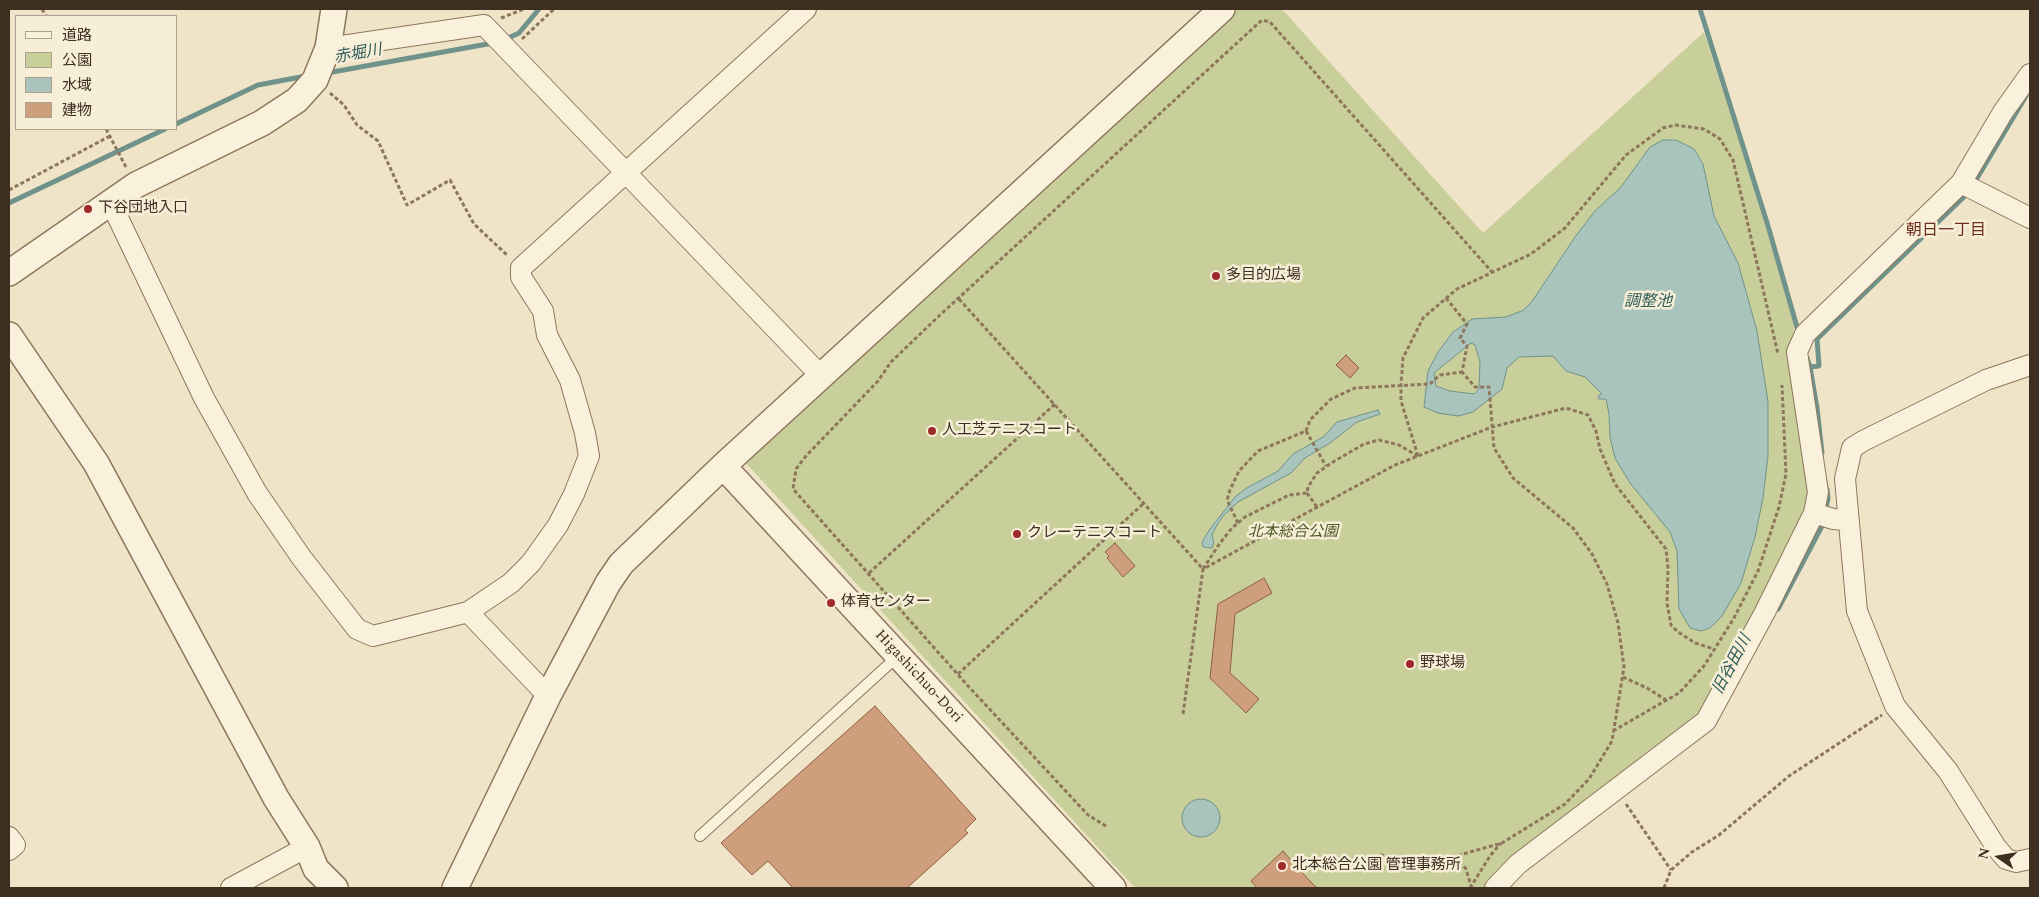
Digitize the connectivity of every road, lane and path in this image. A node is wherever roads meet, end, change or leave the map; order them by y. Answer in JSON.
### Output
{"nodes":[{"id":1,"x":334,"y":9,"type":"edge"},
{"id":2,"x":524,"y":9,"type":"edge"},
{"id":3,"x":554,"y":9,"type":"edge"},
{"id":4,"x":806,"y":9,"type":"edge"},
{"id":5,"x":1222,"y":9,"type":"edge"},
{"id":6,"x":484,"y":24,"type":"junction"},
{"id":7,"x":328,"y":48,"type":"junction"},
{"id":8,"x":510,"y":51,"type":"junction"},
{"id":9,"x":2030,"y":74,"type":"edge"},
{"id":10,"x":315,"y":80,"type":"junction"},
{"id":11,"x":107,"y":130,"type":"edge"},
{"id":12,"x":110,"y":136,"type":"junction"},
{"id":13,"x":626,"y":173,"type":"junction"},
{"id":14,"x":1962,"y":183,"type":"junction"},
{"id":15,"x":136,"y":185,"type":"junction"},
{"id":16,"x":9,"y":190,"type":"edge"},
{"id":17,"x":110,"y":201,"type":"junction"},
{"id":18,"x":2030,"y":218,"type":"edge"},
{"id":19,"x":521,"y":268,"type":"junction"},
{"id":20,"x":1492,"y":272,"type":"junction"},
{"id":21,"x":9,"y":273,"type":"edge"},
{"id":22,"x":959,"y":298,"type":"junction"},
{"id":23,"x":1446,"y":298,"type":"junction"},
{"id":24,"x":9,"y":335,"type":"edge"},
{"id":25,"x":1778,"y":360,"type":"dead end"},
{"id":26,"x":2030,"y":365,"type":"edge"},
{"id":27,"x":1462,"y":372,"type":"junction"},
{"id":28,"x":821,"y":376,"type":"junction"},
{"id":29,"x":1781,"y":378,"type":"dead end"},
{"id":30,"x":1401,"y":385,"type":"junction"},
{"id":31,"x":1055,"y":404,"type":"junction"},
{"id":32,"x":1492,"y":427,"type":"junction"},
{"id":33,"x":1306,"y":431,"type":"junction"},
{"id":34,"x":1418,"y":456,"type":"junction"},
{"id":35,"x":723,"y":466,"type":"junction"},
{"id":36,"x":1326,"y":466,"type":"junction"},
{"id":37,"x":1307,"y":493,"type":"junction"},
{"id":38,"x":1144,"y":503,"type":"junction"},
{"id":39,"x":1317,"y":507,"type":"junction"},
{"id":40,"x":1828,"y":517,"type":"junction"},
{"id":41,"x":1238,"y":523,"type":"junction"},
{"id":42,"x":1203,"y":569,"type":"junction"},
{"id":43,"x":869,"y":573,"type":"junction"},
{"id":44,"x":468,"y":612,"type":"junction"},
{"id":45,"x":1714,"y":649,"type":"junction"},
{"id":46,"x":898,"y":656,"type":"junction"},
{"id":47,"x":958,"y":674,"type":"junction"},
{"id":48,"x":1623,"y":677,"type":"junction"},
{"id":49,"x":548,"y":696,"type":"junction"},
{"id":50,"x":1666,"y":700,"type":"junction"},
{"id":51,"x":1895,"y":706,"type":"junction"},
{"id":52,"x":1183,"y":714,"type":"dead end"},
{"id":53,"x":1613,"y":731,"type":"junction"},
{"id":54,"x":1616,"y":789,"type":"junction"},
{"id":55,"x":1106,"y":826,"type":"dead end"},
{"id":56,"x":700,"y":836,"type":"dead end"},
{"id":57,"x":9,"y":837,"type":"edge"},
{"id":58,"x":1502,"y":843,"type":"junction"},
{"id":59,"x":308,"y":847,"type":"junction"},
{"id":60,"x":9,"y":850,"type":"edge"},
{"id":61,"x":1380,"y":855,"type":"dead end"},
{"id":62,"x":1456,"y":856,"type":"junction"},
{"id":63,"x":2030,"y":860,"type":"edge"},
{"id":64,"x":1671,"y":870,"type":"junction"},
{"id":65,"x":1471,"y":887,"type":"edge"},
{"id":66,"x":231,"y":888,"type":"edge"},
{"id":67,"x":335,"y":888,"type":"edge"},
{"id":68,"x":455,"y":888,"type":"edge"},
{"id":69,"x":1112,"y":888,"type":"edge"},
{"id":70,"x":1495,"y":888,"type":"edge"},
{"id":71,"x":1664,"y":888,"type":"edge"}],
"edges":[{"from":1,"to":7,"type":"street"},
{"from":2,"to":6,"type":"path"},
{"from":3,"to":8,"type":"path"},
{"from":4,"to":13,"type":"street"},
{"from":5,"to":28,"type":"street"},
{"from":6,"to":7,"type":"street"},
{"from":6,"to":8,"type":"street"},
{"from":7,"to":10,"type":"street"},
{"from":8,"to":13,"type":"street"},
{"from":9,"to":14,"type":"street"},
{"from":10,"to":15,"type":"street"},
{"from":10,"to":19,"type":"path"},
{"from":11,"to":12,"type":"path"},
{"from":12,"to":15,"type":"path"},
{"from":12,"to":16,"type":"path"},
{"from":13,"to":19,"type":"street"},
{"from":13,"to":28,"type":"street"},
{"from":14,"to":18,"type":"street"},
{"from":14,"to":40,"type":"street"},
{"from":15,"to":17,"type":"street"},
{"from":17,"to":21,"type":"street"},
{"from":17,"to":44,"type":"street"},
{"from":19,"to":44,"type":"street"},
{"from":20,"to":22,"type":"path"},
{"from":20,"to":23,"type":"path"},
{"from":20,"to":25,"type":"path"},
{"from":22,"to":31,"type":"path"},
{"from":22,"to":43,"type":"path"},
{"from":23,"to":27,"type":"path"},
{"from":23,"to":30,"type":"path"},
{"from":24,"to":59,"type":"street"},
{"from":26,"to":40,"type":"street"},
{"from":27,"to":30,"type":"path"},
{"from":27,"to":32,"type":"path"},
{"from":28,"to":35,"type":"street"},
{"from":29,"to":45,"type":"path"},
{"from":30,"to":33,"type":"path"},
{"from":30,"to":34,"type":"path"},
{"from":31,"to":38,"type":"path"},
{"from":31,"to":43,"type":"path"},
{"from":32,"to":34,"type":"path"},
{"from":32,"to":45,"type":"path"},
{"from":32,"to":48,"type":"path"},
{"from":33,"to":36,"type":"path"},
{"from":33,"to":41,"type":"path"},
{"from":34,"to":36,"type":"path"},
{"from":34,"to":39,"type":"path"},
{"from":35,"to":46,"type":"street","name":"Higashichuo-Dori"},
{"from":35,"to":49,"type":"street"},
{"from":36,"to":37,"type":"path"},
{"from":37,"to":39,"type":"path"},
{"from":37,"to":41,"type":"path"},
{"from":38,"to":42,"type":"path"},
{"from":38,"to":47,"type":"path"},
{"from":39,"to":42,"type":"path"},
{"from":40,"to":51,"type":"street"},
{"from":40,"to":54,"type":"street"},
{"from":41,"to":42,"type":"path"},
{"from":42,"to":52,"type":"path"},
{"from":43,"to":47,"type":"path"},
{"from":44,"to":49,"type":"street"},
{"from":45,"to":50,"type":"path"},
{"from":46,"to":56,"type":"lane"},
{"from":46,"to":69,"type":"street","name":"Higashichuo-Dori"},
{"from":47,"to":55,"type":"path"},
{"from":48,"to":50,"type":"path"},
{"from":48,"to":53,"type":"path"},
{"from":49,"to":68,"type":"street"},
{"from":50,"to":53,"type":"path"},
{"from":51,"to":63,"type":"street"},
{"from":51,"to":64,"type":"path"},
{"from":53,"to":58,"type":"path"},
{"from":54,"to":64,"type":"path"},
{"from":54,"to":70,"type":"street"},
{"from":57,"to":60,"type":"street"},
{"from":58,"to":62,"type":"path"},
{"from":58,"to":65,"type":"path"},
{"from":59,"to":66,"type":"street"},
{"from":59,"to":67,"type":"street"},
{"from":61,"to":62,"type":"path"},
{"from":62,"to":65,"type":"path"},
{"from":64,"to":71,"type":"path"}]}
